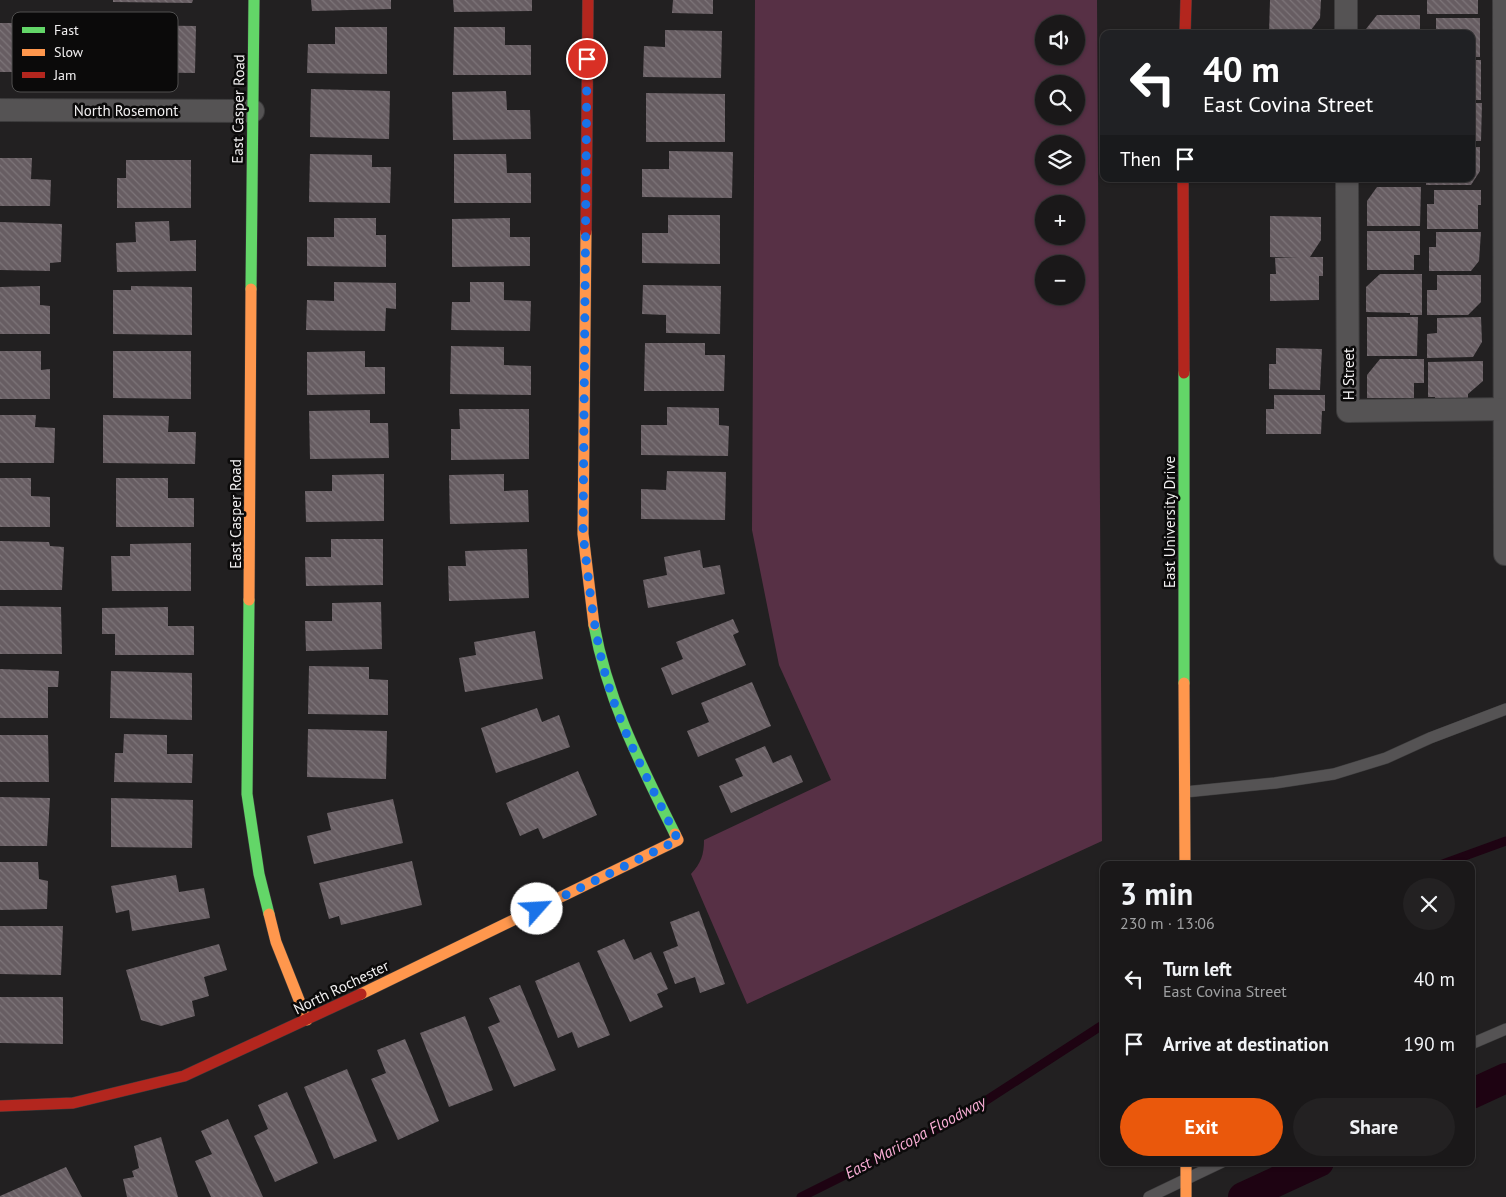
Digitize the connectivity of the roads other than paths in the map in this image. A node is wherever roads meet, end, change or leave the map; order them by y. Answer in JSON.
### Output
{"nodes":[{"id":1,"x":254,"y":0,"type":"edge"},
{"id":2,"x":588,"y":0,"type":"edge"},
{"id":3,"x":1186,"y":0,"type":"edge"},
{"id":4,"x":1346,"y":0,"type":"edge"},
{"id":5,"x":1504,"y":0,"type":"edge"},
{"id":6,"x":1185,"y":30,"type":"edge"},
{"id":7,"x":1346,"y":30,"type":"edge"},
{"id":8,"x":0,"y":110,"type":"edge"},
{"id":9,"x":253,"y":111,"type":"junction"},
{"id":10,"x":1183,"y":182,"type":"edge"},
{"id":11,"x":1347,"y":182,"type":"edge"},
{"id":12,"x":1506,"y":410,"type":"edge"},
{"id":13,"x":1505,"y":554,"type":"edge"},
{"id":14,"x":1506,"y":709,"type":"edge"},
{"id":15,"x":1185,"y":792,"type":"junction"},
{"id":16,"x":1185,"y":861,"type":"edge"},
{"id":17,"x":308,"y":1020,"type":"junction"},
{"id":18,"x":1506,"y":1029,"type":"edge"},
{"id":19,"x":1475,"y":1042,"type":"edge"},
{"id":20,"x":0,"y":1106,"type":"edge"},
{"id":21,"x":1186,"y":1166,"type":"edge"},
{"id":22,"x":1214,"y":1166,"type":"edge"},
{"id":23,"x":1186,"y":1180,"type":"junction"},
{"id":24,"x":1149,"y":1197,"type":"edge"},
{"id":25,"x":1186,"y":1197,"type":"edge"}],
"edges":[{"from":1,"to":9,"type":"street","name":"East Casper Road"},
{"from":2,"to":17,"type":"street","name":"North Rochester"},
{"from":3,"to":6,"type":"street"},
{"from":4,"to":7,"type":"street"},
{"from":5,"to":12,"type":"street"},
{"from":8,"to":9,"type":"street","name":"North Rosemont"},
{"from":9,"to":17,"type":"street","name":"East Casper Road"},
{"from":10,"to":15,"type":"street","name":"East University Drive"},
{"from":11,"to":12,"type":"street","name":"H Street"},
{"from":12,"to":13,"type":"street"},
{"from":14,"to":15,"type":"lane"},
{"from":15,"to":16,"type":"street","name":"East University Drive"},
{"from":17,"to":20,"type":"street","name":"North Rochester"},
{"from":18,"to":19,"type":"lane"},
{"from":21,"to":23,"type":"street"},
{"from":22,"to":23,"type":"lane"},
{"from":23,"to":24,"type":"lane"},
{"from":23,"to":25,"type":"street"}]}
